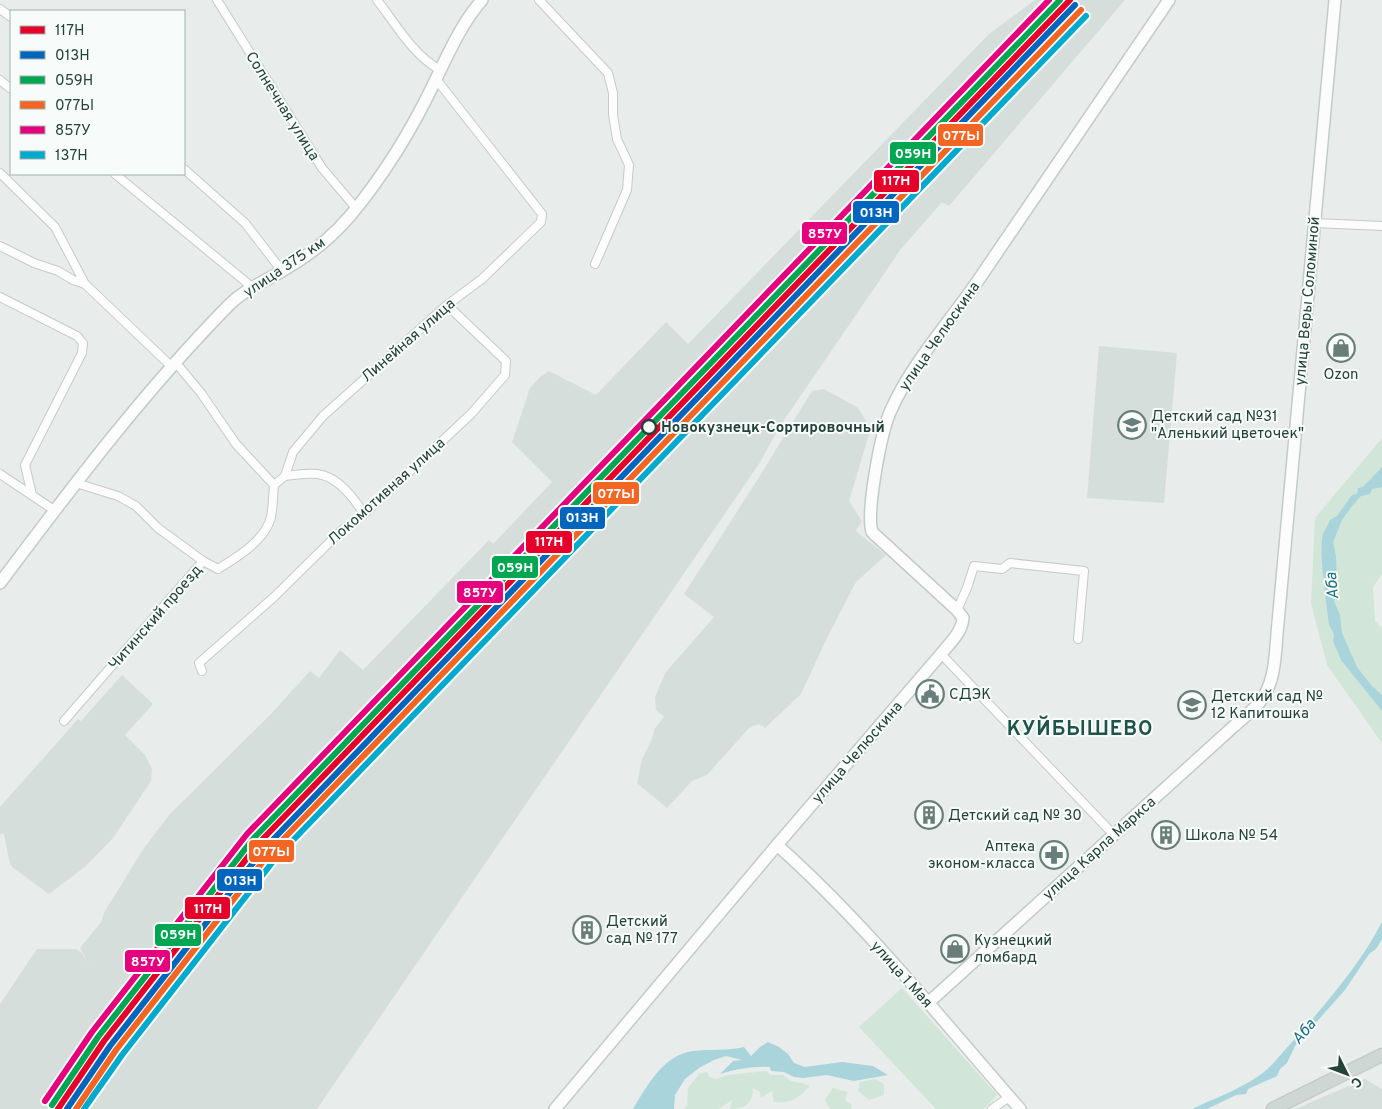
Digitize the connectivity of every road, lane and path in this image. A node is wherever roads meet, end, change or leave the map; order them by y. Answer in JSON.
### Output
{"nodes":[{"id":1,"x":217,"y":0,"type":"edge"},
{"id":2,"x":377,"y":0,"type":"edge"},
{"id":3,"x":482,"y":0,"type":"edge"},
{"id":4,"x":539,"y":0,"type":"edge"},
{"id":5,"x":1169,"y":0,"type":"edge"},
{"id":6,"x":1335,"y":0,"type":"edge"},
{"id":7,"x":438,"y":74,"type":"junction"},
{"id":8,"x":0,"y":80,"type":"edge"},
{"id":9,"x":10,"y":88,"type":"edge"},
{"id":10,"x":185,"y":170,"type":"edge"},
{"id":11,"x":0,"y":173,"type":"edge"},
{"id":12,"x":116,"y":175,"type":"edge"},
{"id":13,"x":356,"y":208,"type":"junction"},
{"id":14,"x":1314,"y":223,"type":"junction"},
{"id":15,"x":1382,"y":226,"type":"edge"},
{"id":16,"x":0,"y":246,"type":"edge"},
{"id":17,"x":595,"y":264,"type":"dead end"},
{"id":18,"x":282,"y":271,"type":"junction"},
{"id":19,"x":85,"y":284,"type":"junction"},
{"id":20,"x":252,"y":287,"type":"junction"},
{"id":21,"x":0,"y":297,"type":"edge"},
{"id":22,"x":447,"y":305,"type":"junction"},
{"id":23,"x":174,"y":365,"type":"junction"},
{"id":24,"x":0,"y":474,"type":"edge"},
{"id":25,"x":285,"y":476,"type":"junction"},
{"id":26,"x":76,"y":483,"type":"junction"},
{"id":27,"x":274,"y":486,"type":"junction"},
{"id":28,"x":32,"y":495,"type":"junction"},
{"id":29,"x":54,"y":510,"type":"junction"},
{"id":30,"x":364,"y":514,"type":"junction"},
{"id":31,"x":203,"y":561,"type":"junction"},
{"id":32,"x":0,"y":583,"type":"edge"},
{"id":33,"x":957,"y":610,"type":"junction"},
{"id":34,"x":1078,"y":639,"type":"dead end"},
{"id":35,"x":941,"y":654,"type":"junction"},
{"id":36,"x":202,"y":671,"type":"dead end"},
{"id":37,"x":1267,"y":691,"type":"joint"},
{"id":38,"x":64,"y":721,"type":"dead end"},
{"id":39,"x":1114,"y":835,"type":"junction"},
{"id":40,"x":777,"y":845,"type":"junction"},
{"id":41,"x":928,"y":1004,"type":"junction"},
{"id":42,"x":1382,"y":1055,"type":"edge"},
{"id":43,"x":1009,"y":1097,"type":"junction"},
{"id":44,"x":555,"y":1109,"type":"edge"},
{"id":45,"x":992,"y":1109,"type":"edge"},
{"id":46,"x":1020,"y":1109,"type":"edge"},
{"id":47,"x":1273,"y":1109,"type":"edge"}],
"edges":[{"from":1,"to":13,"type":"street","name":"Солнечная улица"},
{"from":2,"to":7,"type":"street"},
{"from":3,"to":7,"type":"street","name":"улица 375 км"},
{"from":4,"to":17,"type":"street"},
{"from":5,"to":33,"type":"street","name":"улица Челюскина"},
{"from":6,"to":14,"type":"street","name":"улица Веры Соломиной"},
{"from":7,"to":13,"type":"street","name":"улица 375 км"},
{"from":7,"to":22,"type":"street","name":"Линейная улица"},
{"from":8,"to":9,"type":"street"},
{"from":10,"to":18,"type":"street"},
{"from":11,"to":19,"type":"street"},
{"from":12,"to":20,"type":"street"},
{"from":13,"to":18,"type":"street","name":"улица 375 км"},
{"from":14,"to":15,"type":"street"},
{"from":14,"to":37,"type":"street","name":"улица Веры Соломиной"},
{"from":16,"to":19,"type":"street"},
{"from":18,"to":20,"type":"street","name":"улица 375 км"},
{"from":19,"to":23,"type":"street"},
{"from":20,"to":23,"type":"street","name":"улица 375 км"},
{"from":21,"to":28,"type":"street"},
{"from":22,"to":25,"type":"street","name":"Линейная улица"},
{"from":22,"to":30,"type":"street","name":"Локомотивная улица"},
{"from":23,"to":26,"type":"street","name":"улица 375 км"},
{"from":23,"to":27,"type":"street"},
{"from":24,"to":28,"type":"street"},
{"from":25,"to":27,"type":"street","name":"Линейная улица"},
{"from":25,"to":30,"type":"street"},
{"from":26,"to":29,"type":"street","name":"улица 375 км"},
{"from":26,"to":31,"type":"street"},
{"from":27,"to":31,"type":"street","name":"Читинский проезд"},
{"from":28,"to":29,"type":"street"},
{"from":29,"to":32,"type":"street","name":"улица 375 км"},
{"from":30,"to":36,"type":"street","name":"Локомотивная улица"},
{"from":31,"to":38,"type":"street","name":"Читинский проезд"},
{"from":33,"to":34,"type":"street"},
{"from":33,"to":35,"type":"street","name":"улица Челюскина"},
{"from":35,"to":39,"type":"street"},
{"from":35,"to":40,"type":"street","name":"улица Челюскина"},
{"from":37,"to":39,"type":"street","name":"улица Карла Маркса"},
{"from":39,"to":41,"type":"street","name":"улица Карла Маркса"},
{"from":40,"to":41,"type":"street","name":"улица 1 Мая"},
{"from":40,"to":44,"type":"street","name":"улица Челюскина"},
{"from":41,"to":43,"type":"street","name":"улица 1 Мая"},
{"from":42,"to":47,"type":"main road"},
{"from":43,"to":45,"type":"street"},
{"from":43,"to":46,"type":"street","name":"улица 1 Мая"}]}
